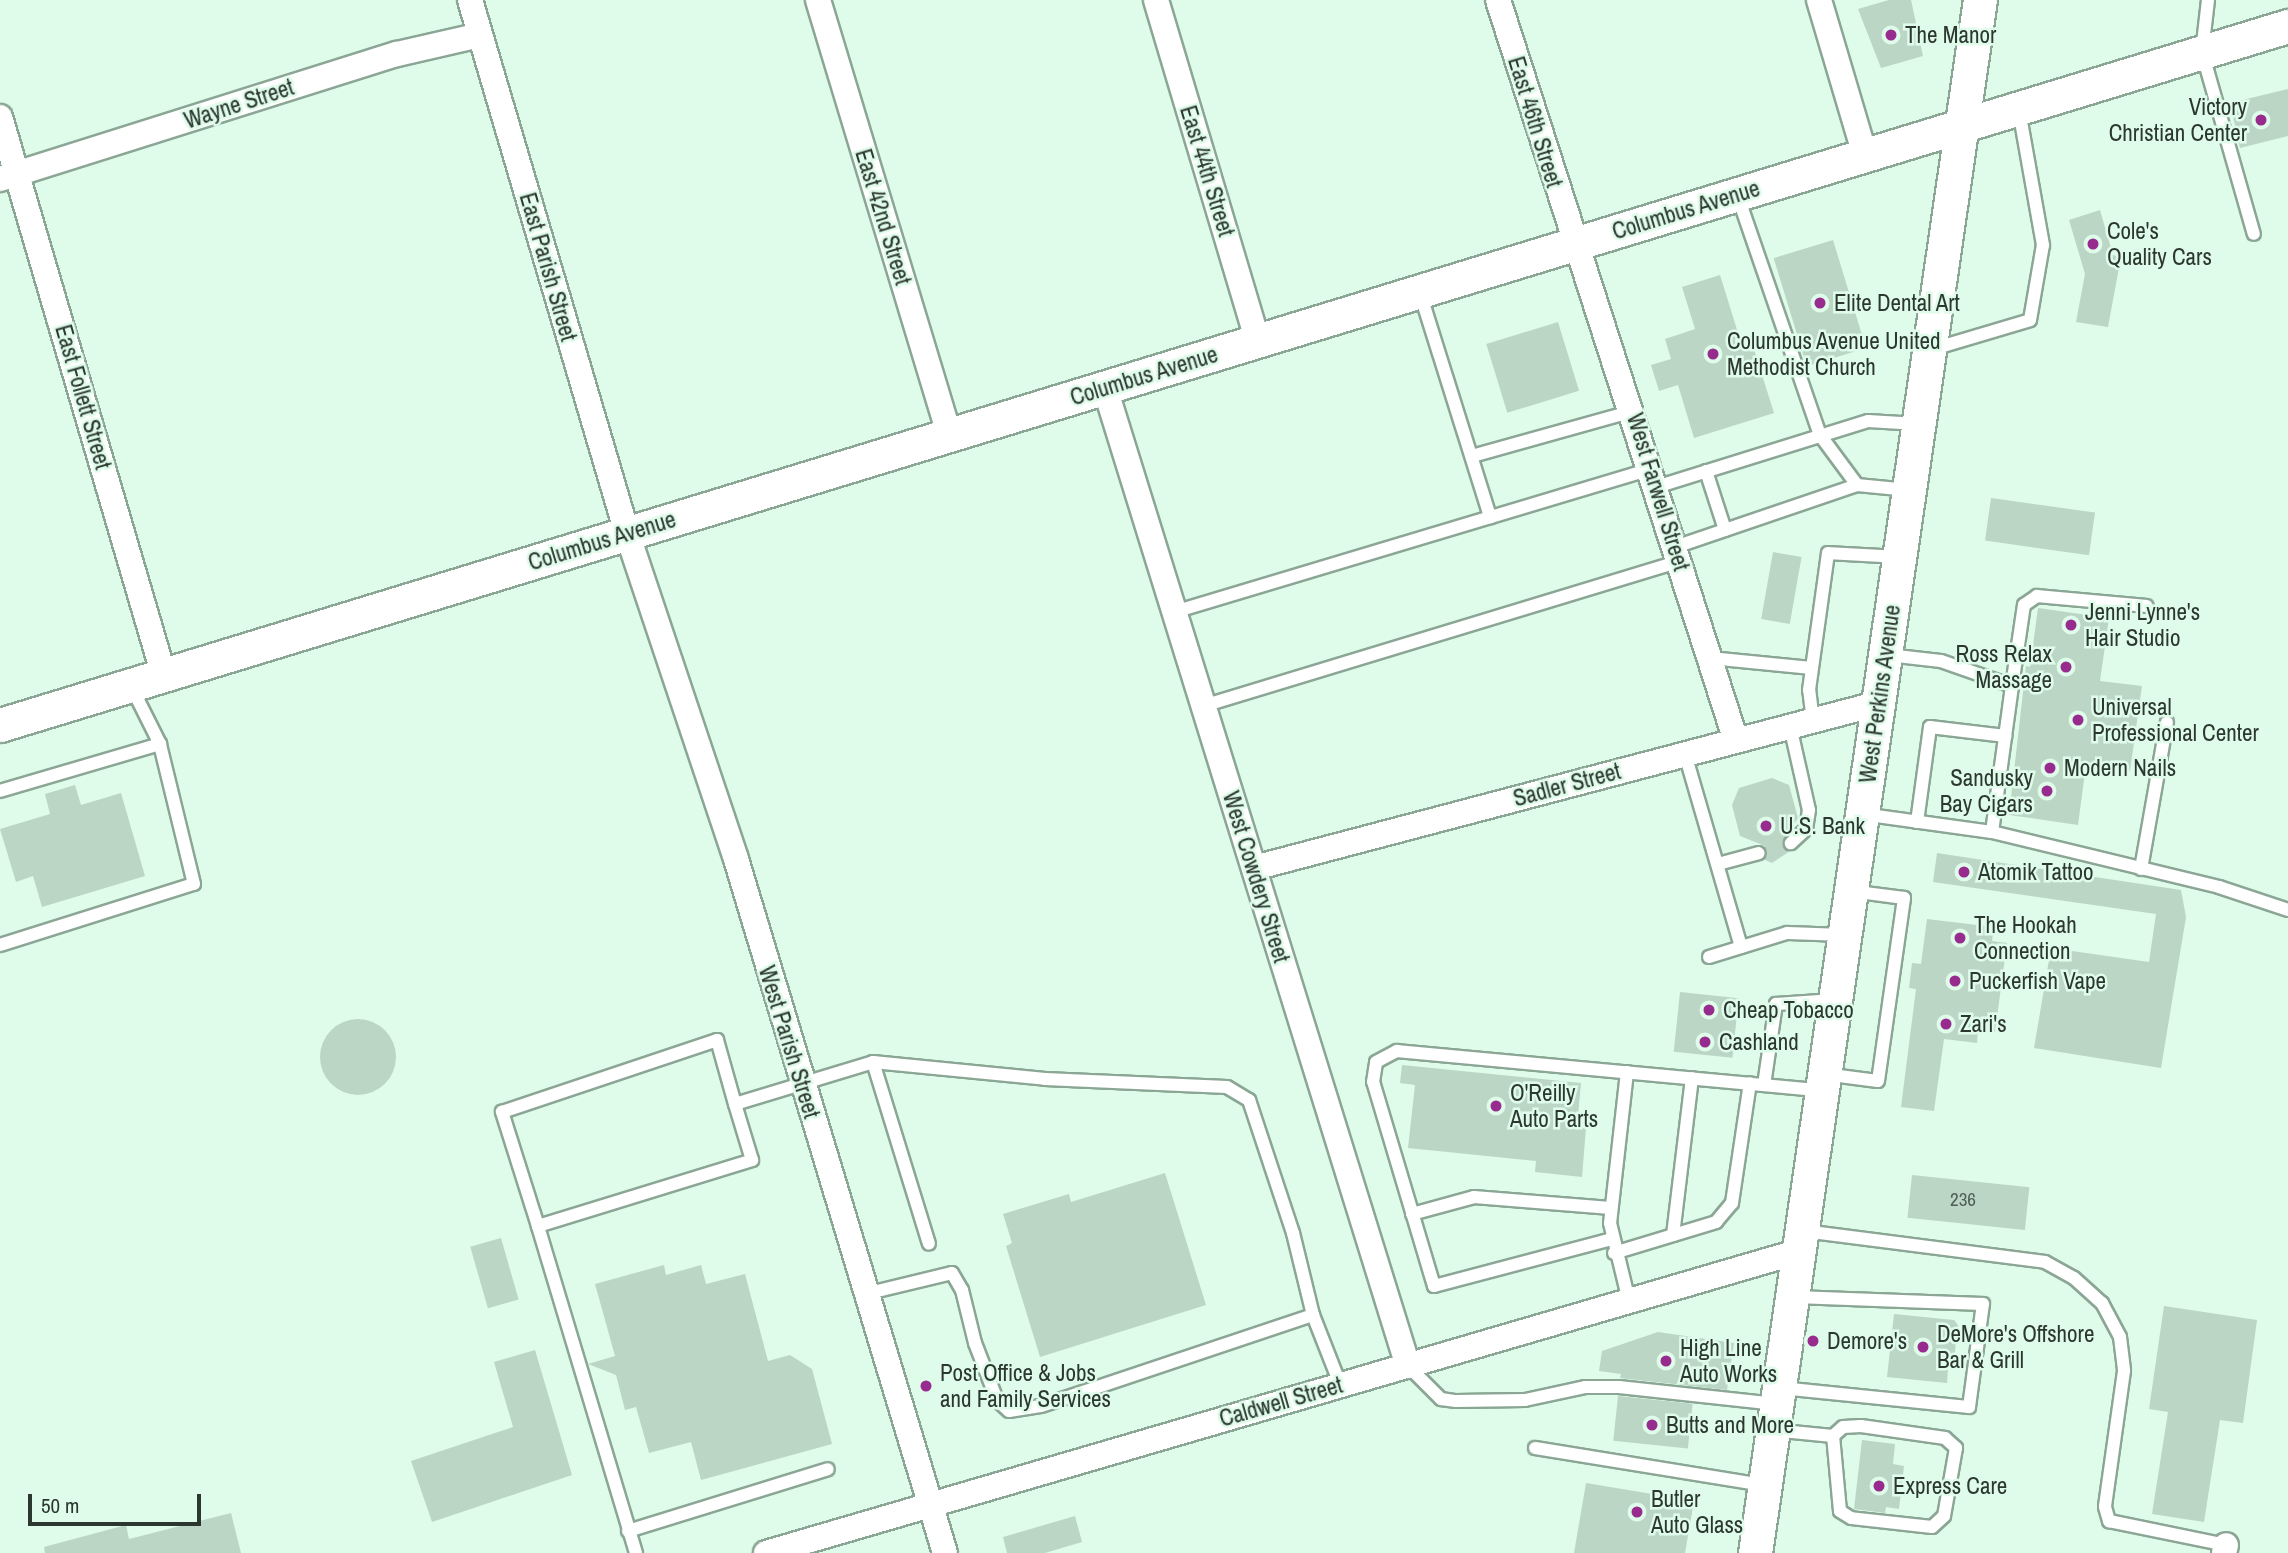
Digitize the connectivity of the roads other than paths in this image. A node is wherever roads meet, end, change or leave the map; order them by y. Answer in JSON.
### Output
{"nodes":[{"id":1,"x":470,"y":0,"type":"edge"},
{"id":2,"x":818,"y":0,"type":"edge"},
{"id":3,"x":1156,"y":0,"type":"edge"},
{"id":4,"x":1498,"y":0,"type":"edge"},
{"id":5,"x":1819,"y":0,"type":"edge"},
{"id":6,"x":1980,"y":0,"type":"edge"},
{"id":7,"x":2208,"y":0,"type":"edge"},
{"id":8,"x":2288,"y":26,"type":"edge"},
{"id":9,"x":480,"y":35,"type":"junction"},
{"id":10,"x":2202,"y":52,"type":"junction"},
{"id":11,"x":2018,"y":107,"type":"junction"},
{"id":12,"x":0,"y":117,"type":"edge"},
{"id":13,"x":1959,"y":126,"type":"junction"},
{"id":14,"x":1865,"y":155,"type":"junction"},
{"id":15,"x":9,"y":176,"type":"edge"},
{"id":16,"x":1737,"y":194,"type":"junction"},
{"id":17,"x":2254,"y":234,"type":"dead end"},
{"id":18,"x":1573,"y":244,"type":"junction"},
{"id":19,"x":1420,"y":293,"type":"junction"},
{"id":20,"x":1258,"y":342,"type":"junction"},
{"id":21,"x":1929,"y":350,"type":"junction"},
{"id":22,"x":1105,"y":388,"type":"junction"},
{"id":23,"x":1633,"y":411,"type":"junction"},
{"id":24,"x":1919,"y":425,"type":"junction"},
{"id":25,"x":949,"y":434,"type":"junction"},
{"id":26,"x":1820,"y":435,"type":"junction"},
{"id":27,"x":1472,"y":456,"type":"junction"},
{"id":28,"x":1706,"y":471,"type":"junction"},
{"id":29,"x":1653,"y":478,"type":"junction"},
{"id":30,"x":1857,"y":485,"type":"junction"},
{"id":31,"x":1910,"y":490,"type":"junction"},
{"id":32,"x":1490,"y":517,"type":"junction"},
{"id":33,"x":1725,"y":530,"type":"junction"},
{"id":34,"x":627,"y":533,"type":"junction"},
{"id":35,"x":1677,"y":554,"type":"junction"},
{"id":36,"x":1900,"y":557,"type":"junction"},
{"id":37,"x":2147,"y":606,"type":"dead end"},
{"id":38,"x":1174,"y":612,"type":"junction"},
{"id":39,"x":1887,"y":654,"type":"junction"},
{"id":40,"x":1710,"y":658,"type":"junction"},
{"id":41,"x":1812,"y":668,"type":"junction"},
{"id":42,"x":164,"y":676,"type":"junction"},
{"id":43,"x":131,"y":686,"type":"junction"},
{"id":44,"x":2012,"y":686,"type":"junction"},
{"id":45,"x":1880,"y":703,"type":"junction"},
{"id":46,"x":1203,"y":706,"type":"junction"},
{"id":47,"x":2167,"y":722,"type":"dead end"},
{"id":48,"x":1802,"y":723,"type":"junction"},
{"id":49,"x":0,"y":725,"type":"edge"},
{"id":50,"x":2005,"y":736,"type":"junction"},
{"id":51,"x":1736,"y":741,"type":"junction"},
{"id":52,"x":160,"y":744,"type":"junction"},
{"id":53,"x":1685,"y":754,"type":"junction"},
{"id":54,"x":0,"y":791,"type":"edge"},
{"id":55,"x":1863,"y":814,"type":"junction"},
{"id":56,"x":1917,"y":822,"type":"junction"},
{"id":57,"x":1992,"y":832,"type":"junction"},
{"id":58,"x":1791,"y":843,"type":"dead end"},
{"id":59,"x":1759,"y":853,"type":"dead end"},
{"id":60,"x":1718,"y":864,"type":"junction"},
{"id":61,"x":1254,"y":868,"type":"junction"},
{"id":62,"x":2141,"y":869,"type":"junction"},
{"id":63,"x":1851,"y":891,"type":"junction"},
{"id":64,"x":2288,"y":910,"type":"edge"},
{"id":65,"x":1845,"y":935,"type":"junction"},
{"id":66,"x":0,"y":945,"type":"edge"},
{"id":67,"x":1741,"y":947,"type":"junction"},
{"id":68,"x":1709,"y":957,"type":"dead end"},
{"id":69,"x":1835,"y":1000,"type":"junction"},
{"id":70,"x":873,"y":1062,"type":"junction"},
{"id":71,"x":1627,"y":1072,"type":"junction"},
{"id":72,"x":1692,"y":1078,"type":"junction"},
{"id":73,"x":800,"y":1081,"type":"junction"},
{"id":74,"x":1823,"y":1082,"type":"junction"},
{"id":75,"x":1757,"y":1084,"type":"junction"},
{"id":76,"x":735,"y":1104,"type":"junction"},
{"id":77,"x":1611,"y":1208,"type":"junction"},
{"id":78,"x":1412,"y":1214,"type":"junction"},
{"id":79,"x":538,"y":1226,"type":"junction"},
{"id":80,"x":1673,"y":1235,"type":"junction"},
{"id":81,"x":1612,"y":1239,"type":"junction"},
{"id":82,"x":1798,"y":1241,"type":"junction"},
{"id":83,"x":929,"y":1244,"type":"dead end"},
{"id":84,"x":1615,"y":1253,"type":"junction"},
{"id":85,"x":866,"y":1294,"type":"junction"},
{"id":86,"x":1790,"y":1297,"type":"junction"},
{"id":87,"x":1629,"y":1301,"type":"junction"},
{"id":88,"x":1313,"y":1315,"type":"junction"},
{"id":89,"x":1408,"y":1366,"type":"junction"},
{"id":90,"x":1340,"y":1384,"type":"junction"},
{"id":91,"x":1775,"y":1407,"type":"junction"},
{"id":92,"x":1833,"y":1436,"type":"junction"},
{"id":93,"x":1535,"y":1448,"type":"dead end"},
{"id":94,"x":828,"y":1469,"type":"dead end"},
{"id":95,"x":1764,"y":1485,"type":"junction"},
{"id":96,"x":930,"y":1505,"type":"junction"},
{"id":97,"x":628,"y":1531,"type":"junction"},
{"id":98,"x":2225,"y":1549,"type":"edge"},
{"id":99,"x":636,"y":1553,"type":"edge"},
{"id":100,"x":766,"y":1553,"type":"edge"},
{"id":101,"x":945,"y":1553,"type":"edge"},
{"id":102,"x":1755,"y":1553,"type":"edge"}],
"edges":[{"from":1,"to":9,"type":"street","name":"East Parish Street"},
{"from":2,"to":25,"type":"street","name":"East 42nd Street"},
{"from":3,"to":20,"type":"street","name":"East 44th Street"},
{"from":4,"to":18,"type":"street","name":"East 46th Street"},
{"from":5,"to":14,"type":"street"},
{"from":6,"to":13,"type":"main road","name":"West Perkins Avenue"},
{"from":7,"to":10,"type":"lane"},
{"from":8,"to":10,"type":"main road","name":"Columbus Avenue"},
{"from":9,"to":15,"type":"street","name":"Wayne Street"},
{"from":9,"to":34,"type":"street","name":"East Parish Street"},
{"from":10,"to":11,"type":"main road","name":"Columbus Avenue"},
{"from":10,"to":17,"type":"lane"},
{"from":11,"to":13,"type":"main road","name":"Columbus Avenue"},
{"from":11,"to":21,"type":"lane"},
{"from":12,"to":15,"type":"street","name":"East Follett Street"},
{"from":13,"to":14,"type":"main road","name":"Columbus Avenue"},
{"from":13,"to":21,"type":"main road","name":"West Perkins Avenue"},
{"from":14,"to":16,"type":"main road","name":"Columbus Avenue"},
{"from":15,"to":42,"type":"street","name":"East Follett Street"},
{"from":16,"to":18,"type":"main road","name":"Columbus Avenue"},
{"from":16,"to":26,"type":"lane"},
{"from":18,"to":19,"type":"main road","name":"Columbus Avenue"},
{"from":18,"to":23,"type":"street","name":"West Farwell Street"},
{"from":19,"to":20,"type":"main road","name":"Columbus Avenue"},
{"from":19,"to":27,"type":"lane"},
{"from":20,"to":22,"type":"main road","name":"Columbus Avenue"},
{"from":21,"to":24,"type":"main road","name":"West Perkins Avenue"},
{"from":22,"to":25,"type":"main road","name":"Columbus Avenue"},
{"from":22,"to":38,"type":"street","name":"West Cowdery Street"},
{"from":23,"to":27,"type":"lane"},
{"from":23,"to":29,"type":"street","name":"West Farwell Street"},
{"from":24,"to":26,"type":"lane"},
{"from":24,"to":31,"type":"main road","name":"West Perkins Avenue"},
{"from":25,"to":34,"type":"main road","name":"Columbus Avenue"},
{"from":26,"to":28,"type":"lane"},
{"from":26,"to":30,"type":"lane"},
{"from":27,"to":32,"type":"lane"},
{"from":28,"to":29,"type":"lane"},
{"from":28,"to":33,"type":"lane"},
{"from":29,"to":32,"type":"lane"},
{"from":29,"to":35,"type":"street","name":"West Farwell Street"},
{"from":30,"to":31,"type":"lane"},
{"from":30,"to":33,"type":"lane"},
{"from":31,"to":36,"type":"main road","name":"West Perkins Avenue"},
{"from":32,"to":38,"type":"lane"},
{"from":33,"to":35,"type":"lane"},
{"from":34,"to":42,"type":"main road","name":"Columbus Avenue"},
{"from":34,"to":73,"type":"street","name":"West Parish Street"},
{"from":35,"to":40,"type":"street","name":"West Farwell Street"},
{"from":35,"to":46,"type":"lane"},
{"from":36,"to":39,"type":"main road","name":"West Perkins Avenue"},
{"from":36,"to":41,"type":"lane"},
{"from":37,"to":44,"type":"lane"},
{"from":38,"to":46,"type":"street","name":"West Cowdery Street"},
{"from":39,"to":44,"type":"lane"},
{"from":39,"to":45,"type":"main road","name":"West Perkins Avenue"},
{"from":40,"to":41,"type":"lane"},
{"from":40,"to":51,"type":"street","name":"West Farwell Street"},
{"from":41,"to":48,"type":"lane"},
{"from":42,"to":43,"type":"main road","name":"Columbus Avenue"},
{"from":43,"to":49,"type":"main road","name":"Columbus Avenue"},
{"from":43,"to":52,"type":"lane"},
{"from":44,"to":50,"type":"lane"},
{"from":45,"to":48,"type":"street","name":"Sadler Street"},
{"from":45,"to":55,"type":"main road","name":"West Perkins Avenue"},
{"from":46,"to":61,"type":"street","name":"West Cowdery Street"},
{"from":47,"to":62,"type":"lane"},
{"from":48,"to":51,"type":"street","name":"Sadler Street"},
{"from":48,"to":58,"type":"lane"},
{"from":50,"to":56,"type":"lane"},
{"from":50,"to":57,"type":"lane"},
{"from":51,"to":53,"type":"street","name":"Sadler Street"},
{"from":52,"to":54,"type":"lane"},
{"from":52,"to":66,"type":"lane"},
{"from":53,"to":60,"type":"lane"},
{"from":53,"to":61,"type":"street","name":"Sadler Street"},
{"from":55,"to":56,"type":"lane"},
{"from":55,"to":63,"type":"main road","name":"West Perkins Avenue"},
{"from":56,"to":57,"type":"lane"},
{"from":57,"to":62,"type":"lane"},
{"from":59,"to":60,"type":"lane"},
{"from":60,"to":67,"type":"lane"},
{"from":61,"to":89,"type":"street","name":"West Cowdery Street"},
{"from":62,"to":64,"type":"lane"},
{"from":63,"to":65,"type":"main road","name":"West Perkins Avenue"},
{"from":63,"to":74,"type":"lane"},
{"from":65,"to":67,"type":"lane"},
{"from":65,"to":69,"type":"main road","name":"West Perkins Avenue"},
{"from":67,"to":68,"type":"lane"},
{"from":69,"to":74,"type":"main road","name":"West Perkins Avenue"},
{"from":69,"to":75,"type":"lane"},
{"from":70,"to":73,"type":"lane"},
{"from":70,"to":83,"type":"lane"},
{"from":70,"to":88,"type":"lane"},
{"from":71,"to":72,"type":"lane"},
{"from":71,"to":77,"type":"lane"},
{"from":71,"to":78,"type":"lane"},
{"from":72,"to":75,"type":"lane"},
{"from":72,"to":80,"type":"lane"},
{"from":73,"to":76,"type":"lane"},
{"from":73,"to":85,"type":"street","name":"West Parish Street"},
{"from":74,"to":75,"type":"lane"},
{"from":74,"to":82,"type":"main road","name":"West Perkins Avenue"},
{"from":75,"to":80,"type":"lane"},
{"from":76,"to":79,"type":"lane"},
{"from":76,"to":79,"type":"lane"},
{"from":77,"to":78,"type":"lane"},
{"from":77,"to":81,"type":"lane"},
{"from":78,"to":81,"type":"lane"},
{"from":79,"to":97,"type":"lane"},
{"from":80,"to":84,"type":"lane"},
{"from":81,"to":84,"type":"lane"},
{"from":82,"to":86,"type":"main road","name":"West Perkins Avenue"},
{"from":82,"to":87,"type":"street","name":"Caldwell Street"},
{"from":82,"to":98,"type":"lane"},
{"from":84,"to":87,"type":"lane"},
{"from":85,"to":88,"type":"lane"},
{"from":85,"to":96,"type":"street","name":"West Parish Street"},
{"from":86,"to":91,"type":"main road","name":"West Perkins Avenue"},
{"from":86,"to":91,"type":"lane"},
{"from":87,"to":89,"type":"street","name":"Caldwell Street"},
{"from":88,"to":90,"type":"lane"},
{"from":89,"to":90,"type":"street","name":"Caldwell Street"},
{"from":89,"to":91,"type":"lane"},
{"from":90,"to":96,"type":"street","name":"Caldwell Street"},
{"from":91,"to":92,"type":"lane"},
{"from":91,"to":95,"type":"main road","name":"West Perkins Avenue"},
{"from":92,"to":92,"type":"lane"},
{"from":93,"to":95,"type":"lane"},
{"from":94,"to":97,"type":"lane"},
{"from":95,"to":102,"type":"main road","name":"West Perkins Avenue"},
{"from":96,"to":100,"type":"street","name":"Caldwell Street"},
{"from":96,"to":101,"type":"street","name":"West Parish Street"},
{"from":97,"to":99,"type":"lane"}]}
